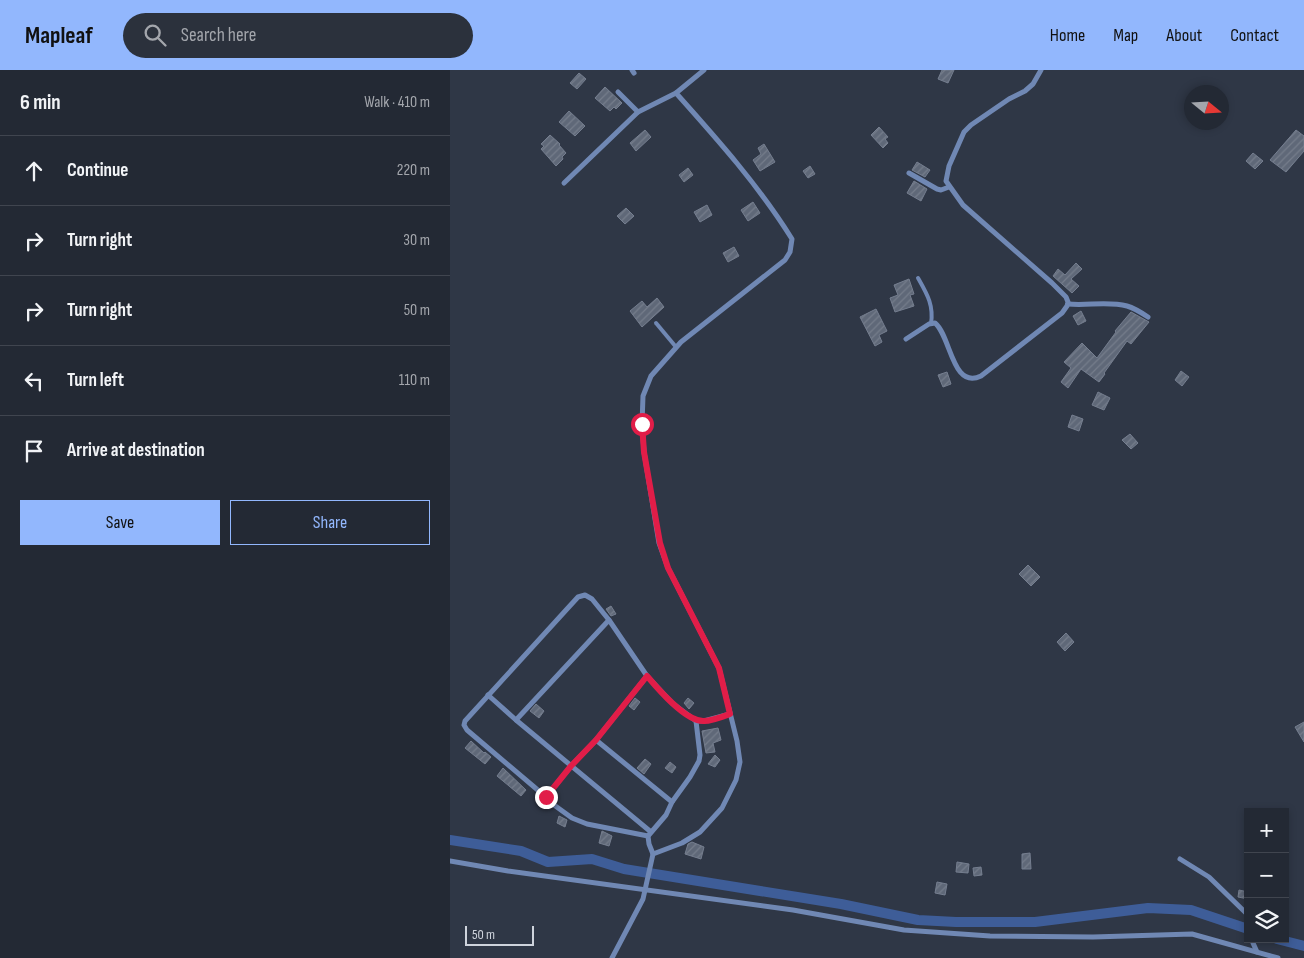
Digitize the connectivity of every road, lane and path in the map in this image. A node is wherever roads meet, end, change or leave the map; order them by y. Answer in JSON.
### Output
{"nodes":[{"id":1,"x":704,"y":70,"type":"edge"},
{"id":2,"x":1042,"y":70,"type":"edge"},
{"id":3,"x":618,"y":92,"type":"dead end"},
{"id":4,"x":676,"y":93,"type":"junction"},
{"id":5,"x":638,"y":112,"type":"junction"},
{"id":6,"x":909,"y":173,"type":"dead end"},
{"id":7,"x":564,"y":183,"type":"dead end"},
{"id":8,"x":949,"y":187,"type":"junction"},
{"id":9,"x":918,"y":278,"type":"dead end"},
{"id":10,"x":1068,"y":304,"type":"junction"},
{"id":11,"x":1148,"y":317,"type":"dead end"},
{"id":12,"x":656,"y":323,"type":"dead end"},
{"id":13,"x":931,"y":324,"type":"junction"},
{"id":14,"x":906,"y":338,"type":"dead end"},
{"id":15,"x":676,"y":347,"type":"junction"},
{"id":16,"x":609,"y":620,"type":"junction"},
{"id":17,"x":647,"y":676,"type":"junction"},
{"id":18,"x":488,"y":695,"type":"junction"},
{"id":19,"x":730,"y":714,"type":"junction"},
{"id":20,"x":516,"y":720,"type":"junction"},
{"id":21,"x":696,"y":721,"type":"junction"},
{"id":22,"x":596,"y":740,"type":"junction"},
{"id":23,"x":571,"y":766,"type":"junction"},
{"id":24,"x":546,"y":797,"type":"junction"},
{"id":25,"x":672,"y":802,"type":"junction"},
{"id":26,"x":650,"y":834,"type":"junction"},
{"id":27,"x":653,"y":854,"type":"junction"},
{"id":28,"x":1180,"y":859,"type":"dead end"},
{"id":29,"x":450,"y":861,"type":"edge"},
{"id":30,"x":646,"y":890,"type":"junction"},
{"id":31,"x":1244,"y":911,"type":"edge"},
{"id":32,"x":1254,"y":943,"type":"edge"},
{"id":33,"x":1257,"y":952,"type":"junction"},
{"id":34,"x":612,"y":958,"type":"edge"},
{"id":35,"x":1278,"y":958,"type":"edge"}],
"edges":[{"from":1,"to":4,"type":"street"},
{"from":2,"to":8,"type":"street"},
{"from":3,"to":5,"type":"street"},
{"from":4,"to":5,"type":"street"},
{"from":4,"to":15,"type":"street"},
{"from":5,"to":7,"type":"street"},
{"from":6,"to":8,"type":"street"},
{"from":8,"to":10,"type":"street"},
{"from":9,"to":13,"type":"lane"},
{"from":10,"to":11,"type":"street"},
{"from":10,"to":13,"type":"street"},
{"from":12,"to":15,"type":"lane"},
{"from":13,"to":14,"type":"street"},
{"from":15,"to":19,"type":"street"},
{"from":16,"to":17,"type":"street"},
{"from":16,"to":18,"type":"street"},
{"from":16,"to":20,"type":"street"},
{"from":17,"to":21,"type":"street"},
{"from":17,"to":22,"type":"street"},
{"from":18,"to":20,"type":"street"},
{"from":18,"to":24,"type":"street"},
{"from":19,"to":21,"type":"street"},
{"from":19,"to":27,"type":"street"},
{"from":20,"to":23,"type":"street"},
{"from":21,"to":25,"type":"street"},
{"from":22,"to":23,"type":"street"},
{"from":22,"to":25,"type":"street"},
{"from":23,"to":24,"type":"street"},
{"from":23,"to":26,"type":"street"},
{"from":24,"to":26,"type":"street"},
{"from":25,"to":26,"type":"street"},
{"from":26,"to":27,"type":"street"},
{"from":27,"to":30,"type":"street"},
{"from":28,"to":31,"type":"street"},
{"from":29,"to":30,"type":"street"},
{"from":30,"to":33,"type":"street"},
{"from":30,"to":34,"type":"street"},
{"from":32,"to":33,"type":"street"},
{"from":33,"to":35,"type":"street"}]}
